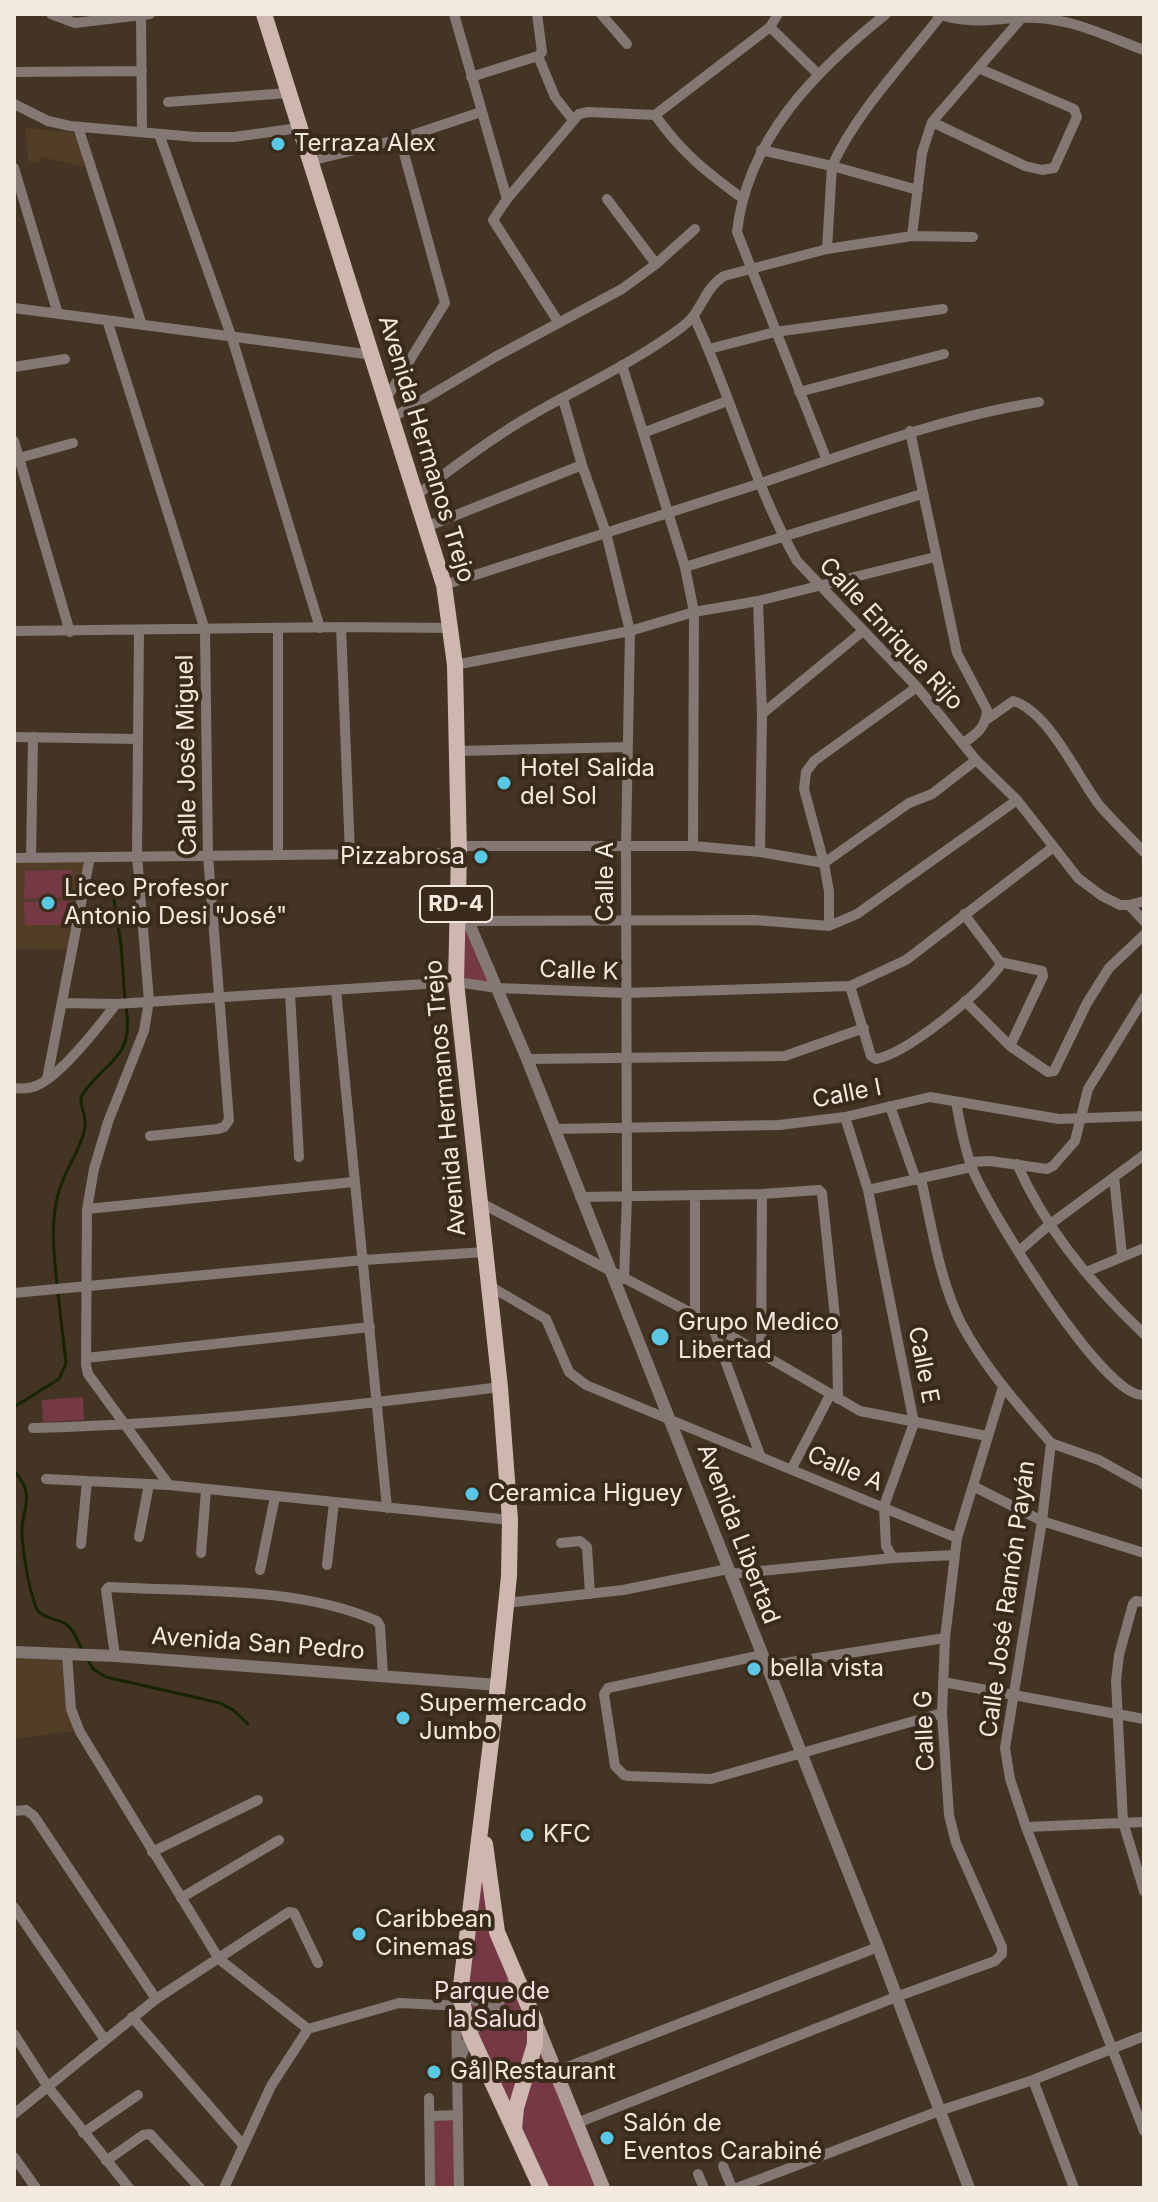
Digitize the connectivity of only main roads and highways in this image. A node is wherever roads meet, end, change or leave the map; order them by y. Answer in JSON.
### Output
{"nodes":[{"id":1,"x":264,"y":14,"type":"edge"},
{"id":2,"x":481,"y":1819,"type":"junction"},
{"id":3,"x":467,"y":1927,"type":"junction"},
{"id":4,"x":497,"y":1932,"type":"junction"},
{"id":5,"x":535,"y":2021,"type":"junction"},
{"id":6,"x":514,"y":2130,"type":"junction"},
{"id":7,"x":541,"y":2188,"type":"edge"},
{"id":8,"x":603,"y":2188,"type":"edge"}],
"edges":[{"from":1,"to":2,"type":"main road","name":"Avenida Hermanos Trejo","number":"RD-4"},
{"from":2,"to":3,"type":"main road","name":"Avenida Hermanos Trejo","number":"RD-4"},
{"from":2,"to":4,"type":"main road","name":"Avenida Hermanos Trejo","number":"RD-4"},
{"from":3,"to":4,"type":"main road"},
{"from":3,"to":6,"type":"main road","name":"Avenida Hermanos Trejo","number":"RD-4"},
{"from":4,"to":5,"type":"main road","name":"Avenida Hermanos Trejo","number":"RD-4"},
{"from":5,"to":6,"type":"main road","name":"Avenida Hermanos Trejo","number":"RD-4"},
{"from":5,"to":8,"type":"main road"},
{"from":6,"to":7,"type":"main road","name":"Avenida Hermanos Trejo","number":"RD-4"}]}
